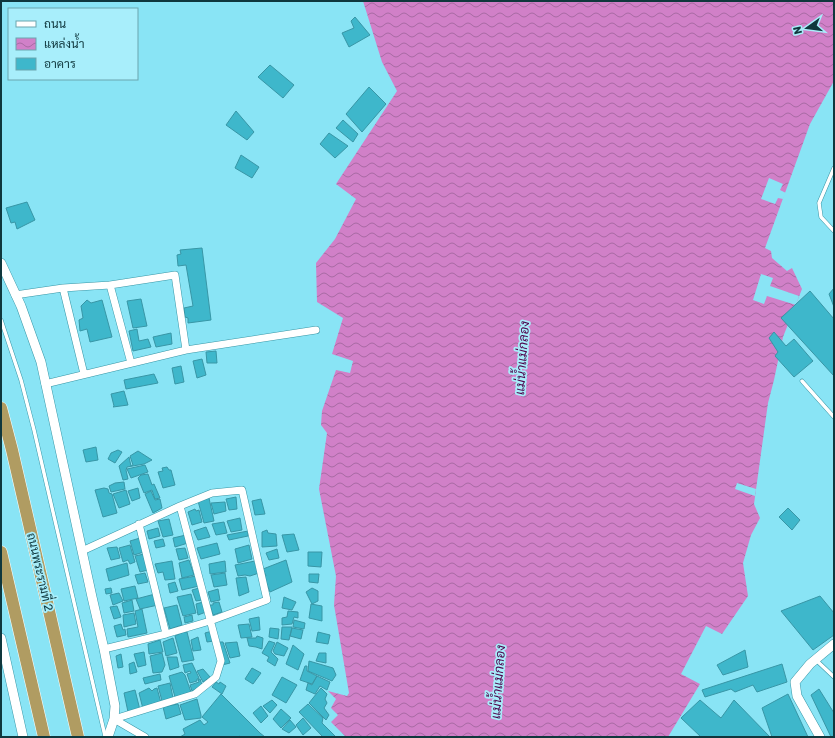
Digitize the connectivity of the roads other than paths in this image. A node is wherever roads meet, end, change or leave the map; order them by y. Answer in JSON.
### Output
{"nodes":[{"id":1,"x":834,"y":168,"type":"edge"},
{"id":2,"x":834,"y":231,"type":"edge"},
{"id":3,"x":1,"y":263,"type":"edge"},
{"id":4,"x":110,"y":285,"type":"junction"},
{"id":5,"x":63,"y":288,"type":"junction"},
{"id":6,"x":15,"y":295,"type":"junction"},
{"id":7,"x":1,"y":320,"type":"edge"},
{"id":8,"x":316,"y":330,"type":"dead end"},
{"id":9,"x":186,"y":350,"type":"junction"},
{"id":10,"x":131,"y":363,"type":"junction"},
{"id":11,"x":84,"y":374,"type":"junction"},
{"id":12,"x":802,"y":381,"type":"dead end"},
{"id":13,"x":45,"y":384,"type":"junction"},
{"id":14,"x":1,"y":408,"type":"edge"},
{"id":15,"x":834,"y":417,"type":"edge"},
{"id":16,"x":180,"y":506,"type":"junction"},
{"id":17,"x":139,"y":524,"type":"junction"},
{"id":18,"x":82,"y":551,"type":"junction"},
{"id":19,"x":2,"y":557,"type":"edge"},
{"id":20,"x":210,"y":621,"type":"junction"},
{"id":21,"x":166,"y":634,"type":"junction"},
{"id":22,"x":1,"y":638,"type":"edge"},
{"id":23,"x":834,"y":644,"type":"edge"},
{"id":24,"x":104,"y":649,"type":"junction"},
{"id":25,"x":815,"y":659,"type":"junction"},
{"id":26,"x":834,"y":677,"type":"edge"},
{"id":27,"x":114,"y":720,"type":"junction"},
{"id":28,"x":23,"y":737,"type":"edge"},
{"id":29,"x":44,"y":737,"type":"edge"},
{"id":30,"x":78,"y":737,"type":"edge"},
{"id":31,"x":107,"y":737,"type":"edge"},
{"id":32,"x":145,"y":737,"type":"edge"},
{"id":33,"x":820,"y":737,"type":"edge"}],
"edges":[{"from":1,"to":2,"type":"lane"},
{"from":3,"to":6,"type":"street"},
{"from":4,"to":5,"type":"street"},
{"from":4,"to":9,"type":"street"},
{"from":4,"to":10,"type":"street"},
{"from":5,"to":6,"type":"street"},
{"from":5,"to":11,"type":"street"},
{"from":6,"to":13,"type":"street"},
{"from":7,"to":31,"type":"lane"},
{"from":8,"to":9,"type":"street"},
{"from":9,"to":10,"type":"street"},
{"from":10,"to":11,"type":"street"},
{"from":11,"to":13,"type":"street"},
{"from":12,"to":15,"type":"lane"},
{"from":13,"to":18,"type":"street"},
{"from":14,"to":30,"type":"highway","name":"ถนนพระรามที่ 2"},
{"from":16,"to":17,"type":"street"},
{"from":16,"to":20,"type":"street"},
{"from":16,"to":20,"type":"street"},
{"from":17,"to":18,"type":"street"},
{"from":17,"to":21,"type":"street"},
{"from":18,"to":24,"type":"street"},
{"from":19,"to":29,"type":"highway"},
{"from":20,"to":21,"type":"street"},
{"from":20,"to":27,"type":"street"},
{"from":21,"to":24,"type":"street"},
{"from":22,"to":28,"type":"street"},
{"from":23,"to":25,"type":"street"},
{"from":24,"to":27,"type":"street"},
{"from":25,"to":26,"type":"lane"},
{"from":25,"to":33,"type":"street"},
{"from":27,"to":31,"type":"street"},
{"from":27,"to":32,"type":"street"}]}
